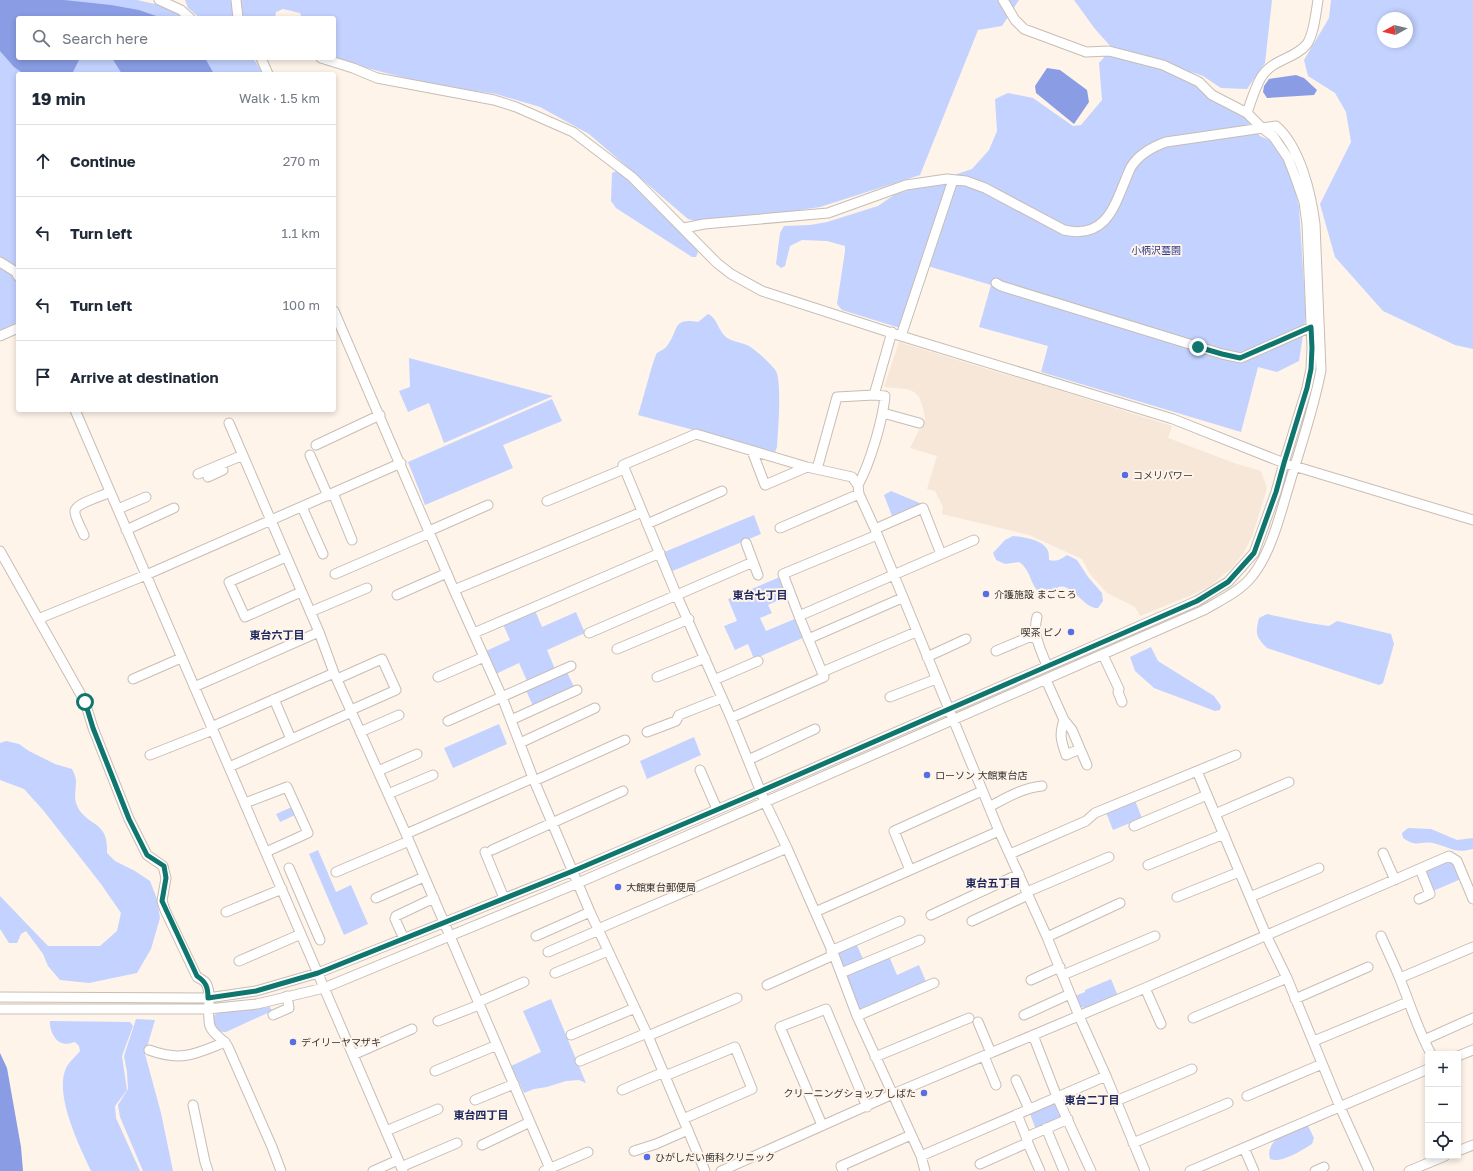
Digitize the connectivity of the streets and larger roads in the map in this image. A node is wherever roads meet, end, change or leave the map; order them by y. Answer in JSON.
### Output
{"nodes":[{"id":1,"x":159,"y":0,"type":"edge"},
{"id":2,"x":236,"y":0,"type":"edge"},
{"id":3,"x":1003,"y":0,"type":"edge"},
{"id":4,"x":1318,"y":0,"type":"edge"},
{"id":5,"x":188,"y":16,"type":"edge"},
{"id":6,"x":238,"y":16,"type":"edge"},
{"id":7,"x":262,"y":60,"type":"edge"},
{"id":8,"x":327,"y":60,"type":"edge"},
{"id":9,"x":267,"y":72,"type":"edge"},
{"id":10,"x":1247,"y":112,"type":"junction"},
{"id":11,"x":1262,"y":128,"type":"junction"},
{"id":12,"x":953,"y":180,"type":"junction"},
{"id":13,"x":684,"y":228,"type":"junction"},
{"id":14,"x":0,"y":262,"type":"edge"},
{"id":15,"x":0,"y":269,"type":"edge"},
{"id":16,"x":16,"y":273,"type":"edge"},
{"id":17,"x":16,"y":274,"type":"edge"},
{"id":18,"x":996,"y":283,"type":"dead end"},
{"id":19,"x":337,"y":324,"type":"edge"},
{"id":20,"x":1316,"y":326,"type":"junction"},
{"id":21,"x":16,"y":329,"type":"edge"},
{"id":22,"x":892,"y":332,"type":"junction"},
{"id":23,"x":0,"y":336,"type":"edge"},
{"id":24,"x":901,"y":336,"type":"junction"},
{"id":25,"x":874,"y":395,"type":"junction"},
{"id":26,"x":76,"y":412,"type":"edge"},
{"id":27,"x":883,"y":413,"type":"junction"},
{"id":28,"x":380,"y":415,"type":"junction"},
{"id":29,"x":229,"y":422,"type":"dead end"},
{"id":30,"x":919,"y":423,"type":"dead end"},
{"id":31,"x":316,"y":445,"type":"dead end"},
{"id":32,"x":752,"y":451,"type":"junction"},
{"id":33,"x":244,"y":456,"type":"junction"},
{"id":34,"x":310,"y":456,"type":"dead end"},
{"id":35,"x":401,"y":463,"type":"junction"},
{"id":36,"x":1284,"y":463,"type":"junction"},
{"id":37,"x":807,"y":467,"type":"junction"},
{"id":38,"x":1294,"y":467,"type":"junction"},
{"id":39,"x":624,"y":469,"type":"junction"},
{"id":40,"x":817,"y":469,"type":"junction"},
{"id":41,"x":198,"y":474,"type":"dead end"},
{"id":42,"x":208,"y":477,"type":"dead end"},
{"id":43,"x":858,"y":485,"type":"junction"},
{"id":44,"x":722,"y":491,"type":"dead end"},
{"id":45,"x":110,"y":492,"type":"junction"},
{"id":46,"x":330,"y":494,"type":"junction"},
{"id":47,"x":859,"y":494,"type":"junction"},
{"id":48,"x":146,"y":497,"type":"dead end"},
{"id":49,"x":547,"y":501,"type":"dead end"},
{"id":50,"x":488,"y":505,"type":"dead end"},
{"id":51,"x":302,"y":507,"type":"junction"},
{"id":52,"x":174,"y":508,"type":"dead end"},
{"id":53,"x":118,"y":509,"type":"junction"},
{"id":54,"x":642,"y":512,"type":"junction"},
{"id":55,"x":271,"y":520,"type":"junction"},
{"id":56,"x":1473,"y":520,"type":"edge"},
{"id":57,"x":647,"y":524,"type":"junction"},
{"id":58,"x":780,"y":528,"type":"dead end"},
{"id":59,"x":126,"y":530,"type":"junction"},
{"id":60,"x":430,"y":532,"type":"junction"},
{"id":61,"x":876,"y":532,"type":"junction"},
{"id":62,"x":84,"y":535,"type":"dead end"},
{"id":63,"x":352,"y":540,"type":"dead end"},
{"id":64,"x":974,"y":540,"type":"dead end"},
{"id":65,"x":746,"y":543,"type":"dead end"},
{"id":66,"x":0,"y":551,"type":"edge"},
{"id":67,"x":660,"y":553,"type":"junction"},
{"id":68,"x":323,"y":554,"type":"dead end"},
{"id":69,"x":941,"y":554,"type":"junction"},
{"id":70,"x":286,"y":557,"type":"junction"},
{"id":71,"x":753,"y":562,"type":"junction"},
{"id":72,"x":447,"y":573,"type":"junction"},
{"id":73,"x":335,"y":574,"type":"dead end"},
{"id":74,"x":146,"y":575,"type":"junction"},
{"id":75,"x":758,"y":575,"type":"dead end"},
{"id":76,"x":892,"y":575,"type":"junction"},
{"id":77,"x":367,"y":588,"type":"dead end"},
{"id":78,"x":454,"y":590,"type":"junction"},
{"id":79,"x":301,"y":592,"type":"junction"},
{"id":80,"x":397,"y":595,"type":"dead end"},
{"id":81,"x":677,"y":596,"type":"junction"},
{"id":82,"x":902,"y":598,"type":"junction"},
{"id":83,"x":310,"y":612,"type":"junction"},
{"id":84,"x":799,"y":616,"type":"junction"},
{"id":85,"x":1037,"y":617,"type":"dead end"},
{"id":86,"x":38,"y":619,"type":"junction"},
{"id":87,"x":689,"y":619,"type":"junction"},
{"id":88,"x":319,"y":632,"type":"junction"},
{"id":89,"x":916,"y":632,"type":"junction"},
{"id":90,"x":474,"y":633,"type":"junction"},
{"id":91,"x":588,"y":633,"type":"dead end"},
{"id":92,"x":808,"y":639,"type":"junction"},
{"id":93,"x":966,"y":639,"type":"dead end"},
{"id":94,"x":1037,"y":639,"type":"junction"},
{"id":95,"x":617,"y":649,"type":"dead end"},
{"id":96,"x":996,"y":651,"type":"dead end"},
{"id":97,"x":1103,"y":655,"type":"junction"},
{"id":98,"x":484,"y":657,"type":"junction"},
{"id":99,"x":927,"y":657,"type":"junction"},
{"id":100,"x":181,"y":658,"type":"junction"},
{"id":101,"x":705,"y":658,"type":"junction"},
{"id":102,"x":758,"y":661,"type":"dead end"},
{"id":103,"x":571,"y":666,"type":"dead end"},
{"id":104,"x":1047,"y":666,"type":"junction"},
{"id":105,"x":822,"y":672,"type":"junction"},
{"id":106,"x":336,"y":676,"type":"junction"},
{"id":107,"x":438,"y":677,"type":"dead end"},
{"id":108,"x":657,"y":677,"type":"dead end"},
{"id":109,"x":133,"y":679,"type":"dead end"},
{"id":110,"x":936,"y":679,"type":"junction"},
{"id":111,"x":714,"y":680,"type":"junction"},
{"id":112,"x":1046,"y":680,"type":"junction"},
{"id":113,"x":194,"y":687,"type":"junction"},
{"id":114,"x":578,"y":690,"type":"dead end"},
{"id":115,"x":502,"y":697,"type":"junction"},
{"id":116,"x":722,"y":698,"type":"junction"},
{"id":117,"x":890,"y":698,"type":"dead end"},
{"id":118,"x":274,"y":700,"type":"junction"},
{"id":119,"x":1122,"y":702,"type":"dead end"},
{"id":120,"x":595,"y":708,"type":"dead end"},
{"id":121,"x":949,"y":710,"type":"junction"},
{"id":122,"x":351,"y":711,"type":"junction"},
{"id":123,"x":399,"y":715,"type":"dead end"},
{"id":124,"x":731,"y":718,"type":"junction"},
{"id":125,"x":511,"y":720,"type":"junction"},
{"id":126,"x":953,"y":720,"type":"junction"},
{"id":127,"x":1064,"y":720,"type":"junction"},
{"id":128,"x":448,"y":721,"type":"dead end"},
{"id":129,"x":212,"y":728,"type":"junction"},
{"id":130,"x":815,"y":730,"type":"dead end"},
{"id":131,"x":360,"y":732,"type":"junction"},
{"id":132,"x":647,"y":732,"type":"dead end"},
{"id":133,"x":291,"y":739,"type":"junction"},
{"id":134,"x":626,"y":740,"type":"dead end"},
{"id":135,"x":520,"y":743,"type":"junction"},
{"id":136,"x":1080,"y":749,"type":"junction"},
{"id":137,"x":417,"y":754,"type":"dead end"},
{"id":138,"x":150,"y":755,"type":"dead end"},
{"id":139,"x":1236,"y":755,"type":"dead end"},
{"id":140,"x":748,"y":760,"type":"junction"},
{"id":141,"x":1087,"y":765,"type":"dead end"},
{"id":142,"x":229,"y":767,"type":"junction"},
{"id":143,"x":700,"y":770,"type":"dead end"},
{"id":144,"x":378,"y":771,"type":"junction"},
{"id":145,"x":1197,"y":771,"type":"junction"},
{"id":146,"x":433,"y":775,"type":"dead end"},
{"id":147,"x":534,"y":779,"type":"junction"},
{"id":148,"x":1289,"y":782,"type":"dead end"},
{"id":149,"x":1042,"y":786,"type":"dead end"},
{"id":150,"x":761,"y":791,"type":"junction"},
{"id":151,"x":982,"y":791,"type":"junction"},
{"id":152,"x":623,"y":792,"type":"dead end"},
{"id":153,"x":388,"y":794,"type":"junction"},
{"id":154,"x":1207,"y":795,"type":"junction"},
{"id":155,"x":765,"y":802,"type":"junction"},
{"id":156,"x":245,"y":804,"type":"junction"},
{"id":157,"x":989,"y":806,"type":"junction"},
{"id":158,"x":717,"y":810,"type":"junction"},
{"id":159,"x":1215,"y":814,"type":"junction"},
{"id":160,"x":552,"y":822,"type":"junction"},
{"id":161,"x":1134,"y":826,"type":"dead end"},
{"id":162,"x":999,"y":831,"type":"junction"},
{"id":163,"x":1224,"y":834,"type":"junction"},
{"id":164,"x":407,"y":837,"type":"junction"},
{"id":165,"x":787,"y":848,"type":"junction"},
{"id":166,"x":266,"y":852,"type":"junction"},
{"id":167,"x":1383,"y":853,"type":"dead end"},
{"id":168,"x":1010,"y":854,"type":"junction"},
{"id":169,"x":1108,"y":857,"type":"dead end"},
{"id":170,"x":1148,"y":865,"type":"dead end"},
{"id":171,"x":289,"y":868,"type":"dead end"},
{"id":172,"x":1319,"y":868,"type":"dead end"},
{"id":173,"x":1420,"y":869,"type":"junction"},
{"id":174,"x":910,"y":870,"type":"junction"},
{"id":175,"x":573,"y":871,"type":"junction"},
{"id":176,"x":336,"y":872,"type":"dead end"},
{"id":177,"x":1239,"y":872,"type":"junction"},
{"id":178,"x":1019,"y":874,"type":"junction"},
{"id":179,"x":424,"y":877,"type":"junction"},
{"id":180,"x":1395,"y":880,"type":"junction"},
{"id":181,"x":578,"y":882,"type":"junction"},
{"id":182,"x":282,"y":889,"type":"junction"},
{"id":183,"x":1028,"y":894,"type":"junction"},
{"id":184,"x":1177,"y":897,"type":"dead end"},
{"id":185,"x":1250,"y":897,"type":"junction"},
{"id":186,"x":376,"y":898,"type":"dead end"},
{"id":187,"x":434,"y":898,"type":"junction"},
{"id":188,"x":504,"y":898,"type":"junction"},
{"id":189,"x":1419,"y":899,"type":"dead end"},
{"id":190,"x":1473,"y":900,"type":"edge"},
{"id":191,"x":304,"y":902,"type":"junction"},
{"id":192,"x":1120,"y":903,"type":"dead end"},
{"id":193,"x":290,"y":908,"type":"junction"},
{"id":194,"x":226,"y":912,"type":"dead end"},
{"id":195,"x":590,"y":912,"type":"junction"},
{"id":196,"x":815,"y":912,"type":"junction"},
{"id":197,"x":931,"y":915,"type":"dead end"},
{"id":198,"x":900,"y":921,"type":"dead end"},
{"id":199,"x":972,"y":921,"type":"dead end"},
{"id":200,"x":444,"y":922,"type":"junction"},
{"id":201,"x":598,"y":930,"type":"junction"},
{"id":202,"x":301,"y":934,"type":"junction"},
{"id":203,"x":1266,"y":935,"type":"junction"},
{"id":204,"x":450,"y":936,"type":"junction"},
{"id":205,"x":536,"y":936,"type":"dead end"},
{"id":206,"x":1155,"y":936,"type":"dead end"},
{"id":207,"x":1381,"y":936,"type":"dead end"},
{"id":208,"x":1047,"y":937,"type":"junction"},
{"id":209,"x":404,"y":939,"type":"junction"},
{"id":210,"x":320,"y":940,"type":"dead end"},
{"id":211,"x":920,"y":940,"type":"dead end"},
{"id":212,"x":1473,"y":947,"type":"edge"},
{"id":213,"x":608,"y":951,"type":"junction"},
{"id":214,"x":548,"y":952,"type":"dead end"},
{"id":215,"x":832,"y":953,"type":"junction"},
{"id":216,"x":239,"y":961,"type":"dead end"},
{"id":217,"x":1368,"y":967,"type":"dead end"},
{"id":218,"x":1062,"y":971,"type":"junction"},
{"id":219,"x":318,"y":973,"type":"junction"},
{"id":220,"x":841,"y":973,"type":"junction"},
{"id":221,"x":555,"y":974,"type":"dead end"},
{"id":222,"x":1287,"y":978,"type":"junction"},
{"id":223,"x":1400,"y":978,"type":"junction"},
{"id":224,"x":1031,"y":980,"type":"dead end"},
{"id":225,"x":524,"y":982,"type":"dead end"},
{"id":226,"x":767,"y":984,"type":"dead end"},
{"id":227,"x":934,"y":984,"type":"dead end"},
{"id":228,"x":324,"y":988,"type":"junction"},
{"id":229,"x":1145,"y":988,"type":"junction"},
{"id":230,"x":1070,"y":994,"type":"junction"},
{"id":231,"x":0,"y":996,"type":"edge"},
{"id":232,"x":287,"y":996,"type":"junction"},
{"id":233,"x":208,"y":998,"type":"junction"},
{"id":234,"x":737,"y":998,"type":"dead end"},
{"id":235,"x":1295,"y":999,"type":"junction"},
{"id":236,"x":1408,"y":1002,"type":"junction"},
{"id":237,"x":479,"y":1003,"type":"junction"},
{"id":238,"x":635,"y":1008,"type":"junction"},
{"id":239,"x":0,"y":1009,"type":"edge"},
{"id":240,"x":208,"y":1009,"type":"junction"},
{"id":241,"x":273,"y":1015,"type":"dead end"},
{"id":242,"x":1024,"y":1015,"type":"dead end"},
{"id":243,"x":857,"y":1016,"type":"junction"},
{"id":244,"x":1078,"y":1016,"type":"junction"},
{"id":245,"x":969,"y":1018,"type":"dead end"},
{"id":246,"x":1193,"y":1018,"type":"dead end"},
{"id":247,"x":1473,"y":1018,"type":"edge"},
{"id":248,"x":438,"y":1021,"type":"dead end"},
{"id":249,"x":978,"y":1022,"type":"dead end"},
{"id":250,"x":1161,"y":1024,"type":"dead end"},
{"id":251,"x":412,"y":1030,"type":"dead end"},
{"id":252,"x":647,"y":1034,"type":"junction"},
{"id":253,"x":571,"y":1035,"type":"dead end"},
{"id":254,"x":1033,"y":1035,"type":"junction"},
{"id":255,"x":1424,"y":1040,"type":"junction"},
{"id":256,"x":1314,"y":1041,"type":"junction"},
{"id":257,"x":225,"y":1042,"type":"junction"},
{"id":258,"x":497,"y":1045,"type":"junction"},
{"id":259,"x":149,"y":1050,"type":"dead end"},
{"id":260,"x":1473,"y":1050,"type":"edge"},
{"id":261,"x":1430,"y":1051,"type":"edge"},
{"id":262,"x":988,"y":1054,"type":"junction"},
{"id":263,"x":353,"y":1055,"type":"junction"},
{"id":264,"x":1461,"y":1055,"type":"edge"},
{"id":265,"x":875,"y":1058,"type":"junction"},
{"id":266,"x":580,"y":1061,"type":"dead end"},
{"id":267,"x":1322,"y":1064,"type":"junction"},
{"id":268,"x":1192,"y":1069,"type":"dead end"},
{"id":269,"x":1425,"y":1070,"type":"edge"},
{"id":270,"x":435,"y":1071,"type":"dead end"},
{"id":271,"x":664,"y":1074,"type":"junction"},
{"id":272,"x":1106,"y":1076,"type":"junction"},
{"id":273,"x":1016,"y":1080,"type":"dead end"},
{"id":274,"x":514,"y":1084,"type":"junction"},
{"id":275,"x":996,"y":1084,"type":"dead end"},
{"id":276,"x":622,"y":1090,"type":"dead end"},
{"id":277,"x":893,"y":1094,"type":"junction"},
{"id":278,"x":1057,"y":1096,"type":"junction"},
{"id":279,"x":1247,"y":1096,"type":"dead end"},
{"id":280,"x":475,"y":1100,"type":"dead end"},
{"id":281,"x":1116,"y":1101,"type":"junction"},
{"id":282,"x":1228,"y":1103,"type":"dead end"},
{"id":283,"x":193,"y":1105,"type":"dead end"},
{"id":284,"x":867,"y":1107,"type":"junction"},
{"id":285,"x":1340,"y":1107,"type":"junction"},
{"id":286,"x":438,"y":1109,"type":"dead end"},
{"id":287,"x":1029,"y":1109,"type":"junction"},
{"id":288,"x":1017,"y":1114,"type":"junction"},
{"id":289,"x":683,"y":1119,"type":"junction"},
{"id":290,"x":1068,"y":1119,"type":"junction"},
{"id":291,"x":530,"y":1122,"type":"junction"},
{"id":292,"x":822,"y":1125,"type":"junction"},
{"id":293,"x":1046,"y":1128,"type":"junction"},
{"id":294,"x":688,"y":1130,"type":"junction"},
{"id":295,"x":386,"y":1131,"type":"junction"},
{"id":296,"x":911,"y":1135,"type":"junction"},
{"id":297,"x":1027,"y":1141,"type":"junction"},
{"id":298,"x":457,"y":1143,"type":"dead end"},
{"id":299,"x":1133,"y":1143,"type":"junction"},
{"id":300,"x":482,"y":1145,"type":"dead end"},
{"id":301,"x":1473,"y":1145,"type":"edge"},
{"id":302,"x":1244,"y":1148,"type":"junction"},
{"id":303,"x":1461,"y":1150,"type":"edge"},
{"id":304,"x":634,"y":1151,"type":"dead end"},
{"id":305,"x":588,"y":1152,"type":"dead end"},
{"id":306,"x":921,"y":1156,"type":"junction"},
{"id":307,"x":1438,"y":1159,"type":"edge"},
{"id":308,"x":980,"y":1164,"type":"dead end"},
{"id":309,"x":401,"y":1166,"type":"edge"},
{"id":310,"x":1324,"y":1167,"type":"dead end"},
{"id":311,"x":549,"y":1170,"type":"edge"},
{"id":312,"x":1196,"y":1170,"type":"edge"},
{"id":313,"x":208,"y":1171,"type":"edge"},
{"id":314,"x":281,"y":1171,"type":"edge"},
{"id":315,"x":373,"y":1171,"type":"edge"},
{"id":316,"x":705,"y":1171,"type":"edge"},
{"id":317,"x":721,"y":1171,"type":"edge"},
{"id":318,"x":843,"y":1171,"type":"edge"},
{"id":319,"x":925,"y":1171,"type":"edge"},
{"id":320,"x":1040,"y":1171,"type":"edge"},
{"id":321,"x":1064,"y":1171,"type":"edge"},
{"id":322,"x":1091,"y":1171,"type":"edge"},
{"id":323,"x":1145,"y":1171,"type":"edge"},
{"id":324,"x":1254,"y":1171,"type":"edge"},
{"id":325,"x":1315,"y":1171,"type":"edge"},
{"id":326,"x":1369,"y":1171,"type":"edge"},
{"id":327,"x":1409,"y":1171,"type":"edge"}],
"edges":[{"from":1,"to":5,"type":"street"},
{"from":2,"to":6,"type":"street"},
{"from":3,"to":10,"type":"street"},
{"from":4,"to":10,"type":"street"},
{"from":7,"to":9,"type":"street"},
{"from":8,"to":13,"type":"street"},
{"from":10,"to":11,"type":"street"},
{"from":11,"to":12,"type":"street"},
{"from":11,"to":20,"type":"street"},
{"from":12,"to":13,"type":"street"},
{"from":12,"to":24,"type":"street"},
{"from":13,"to":22,"type":"street"},
{"from":14,"to":16,"type":"street"},
{"from":15,"to":17,"type":"street"},
{"from":18,"to":20,"type":"street"},
{"from":19,"to":28,"type":"street"},
{"from":20,"to":36,"type":"street"},
{"from":20,"to":38,"type":"street"},
{"from":21,"to":23,"type":"street"},
{"from":22,"to":24,"type":"street"},
{"from":22,"to":25,"type":"street"},
{"from":24,"to":36,"type":"street"},
{"from":25,"to":27,"type":"street"},
{"from":25,"to":40,"type":"street"},
{"from":26,"to":45,"type":"street"},
{"from":27,"to":30,"type":"street"},
{"from":27,"to":43,"type":"street"},
{"from":28,"to":31,"type":"street"},
{"from":28,"to":35,"type":"street"},
{"from":29,"to":33,"type":"street"},
{"from":32,"to":37,"type":"street"},
{"from":32,"to":37,"type":"street"},
{"from":32,"to":39,"type":"street"},
{"from":33,"to":41,"type":"street"},
{"from":33,"to":42,"type":"street"},
{"from":33,"to":55,"type":"street"},
{"from":34,"to":46,"type":"street"},
{"from":35,"to":46,"type":"street"},
{"from":35,"to":60,"type":"street"},
{"from":36,"to":38,"type":"street"},
{"from":36,"to":104,"type":"street"},
{"from":37,"to":40,"type":"street"},
{"from":38,"to":56,"type":"street"},
{"from":38,"to":97,"type":"street"},
{"from":39,"to":49,"type":"street"},
{"from":39,"to":54,"type":"street"},
{"from":40,"to":43,"type":"street"},
{"from":43,"to":47,"type":"street"},
{"from":44,"to":57,"type":"street"},
{"from":45,"to":53,"type":"street"},
{"from":45,"to":62,"type":"street"},
{"from":46,"to":51,"type":"street"},
{"from":46,"to":63,"type":"street"},
{"from":47,"to":58,"type":"street"},
{"from":47,"to":61,"type":"street"},
{"from":48,"to":53,"type":"street"},
{"from":50,"to":60,"type":"street"},
{"from":51,"to":55,"type":"street"},
{"from":51,"to":68,"type":"street"},
{"from":52,"to":59,"type":"street"},
{"from":53,"to":59,"type":"street"},
{"from":54,"to":57,"type":"street"},
{"from":54,"to":78,"type":"street"},
{"from":55,"to":70,"type":"street"},
{"from":55,"to":74,"type":"street"},
{"from":57,"to":67,"type":"street"},
{"from":59,"to":74,"type":"street"},
{"from":60,"to":72,"type":"street"},
{"from":60,"to":73,"type":"street"},
{"from":61,"to":69,"type":"street"},
{"from":61,"to":76,"type":"street"},
{"from":61,"to":84,"type":"street"},
{"from":64,"to":69,"type":"street"},
{"from":65,"to":71,"type":"street"},
{"from":66,"to":86,"type":"street"},
{"from":67,"to":81,"type":"street"},
{"from":67,"to":90,"type":"street"},
{"from":69,"to":76,"type":"street"},
{"from":70,"to":79,"type":"street"},
{"from":70,"to":79,"type":"street"},
{"from":71,"to":75,"type":"street"},
{"from":71,"to":81,"type":"street"},
{"from":72,"to":78,"type":"street"},
{"from":72,"to":80,"type":"street"},
{"from":74,"to":86,"type":"street"},
{"from":74,"to":100,"type":"street"},
{"from":76,"to":82,"type":"street"},
{"from":76,"to":84,"type":"street"},
{"from":77,"to":83,"type":"street"},
{"from":78,"to":90,"type":"street"},
{"from":79,"to":83,"type":"street"},
{"from":81,"to":87,"type":"street"},
{"from":81,"to":91,"type":"street"},
{"from":82,"to":89,"type":"street"},
{"from":82,"to":92,"type":"street"},
{"from":83,"to":88,"type":"street"},
{"from":84,"to":92,"type":"street"},
{"from":85,"to":94,"type":"street"},
{"from":86,"to":233,"type":"street"},
{"from":87,"to":95,"type":"street"},
{"from":87,"to":101,"type":"street"},
{"from":88,"to":106,"type":"street"},
{"from":88,"to":113,"type":"street"},
{"from":89,"to":99,"type":"street"},
{"from":89,"to":105,"type":"street"},
{"from":90,"to":98,"type":"street"},
{"from":92,"to":105,"type":"street"},
{"from":93,"to":99,"type":"street"},
{"from":94,"to":96,"type":"street"},
{"from":94,"to":104,"type":"street"},
{"from":97,"to":112,"type":"street"},
{"from":97,"to":119,"type":"street"},
{"from":98,"to":107,"type":"street"},
{"from":98,"to":115,"type":"street"},
{"from":99,"to":110,"type":"street"},
{"from":100,"to":109,"type":"street"},
{"from":100,"to":113,"type":"street"},
{"from":101,"to":108,"type":"street"},
{"from":101,"to":111,"type":"street"},
{"from":102,"to":111,"type":"street"},
{"from":103,"to":115,"type":"street"},
{"from":104,"to":121,"type":"street"},
{"from":105,"to":124,"type":"street"},
{"from":106,"to":118,"type":"street"},
{"from":106,"to":122,"type":"street"},
{"from":106,"to":122,"type":"street"},
{"from":110,"to":117,"type":"street"},
{"from":110,"to":121,"type":"street"},
{"from":111,"to":116,"type":"street"},
{"from":112,"to":126,"type":"street"},
{"from":112,"to":127,"type":"street"},
{"from":113,"to":129,"type":"street"},
{"from":114,"to":125,"type":"street"},
{"from":115,"to":125,"type":"street"},
{"from":115,"to":128,"type":"street"},
{"from":116,"to":124,"type":"street"},
{"from":116,"to":132,"type":"street"},
{"from":118,"to":129,"type":"street"},
{"from":118,"to":133,"type":"street"},
{"from":120,"to":135,"type":"street"},
{"from":121,"to":126,"type":"street"},
{"from":121,"to":150,"type":"street"},
{"from":122,"to":131,"type":"street"},
{"from":122,"to":133,"type":"street"},
{"from":123,"to":131,"type":"street"},
{"from":124,"to":140,"type":"street"},
{"from":125,"to":135,"type":"street"},
{"from":126,"to":151,"type":"street"},
{"from":126,"to":155,"type":"street"},
{"from":127,"to":136,"type":"street"},
{"from":127,"to":136,"type":"street"},
{"from":129,"to":138,"type":"street"},
{"from":129,"to":142,"type":"street"},
{"from":130,"to":140,"type":"street"},
{"from":131,"to":144,"type":"street"},
{"from":133,"to":142,"type":"street"},
{"from":134,"to":147,"type":"street"},
{"from":135,"to":147,"type":"street"},
{"from":136,"to":141,"type":"street"},
{"from":137,"to":144,"type":"street"},
{"from":139,"to":145,"type":"street"},
{"from":140,"to":150,"type":"street"},
{"from":142,"to":156,"type":"street"},
{"from":143,"to":158,"type":"street"},
{"from":144,"to":153,"type":"street"},
{"from":145,"to":154,"type":"street"},
{"from":145,"to":168,"type":"street"},
{"from":146,"to":153,"type":"street"},
{"from":147,"to":160,"type":"street"},
{"from":147,"to":164,"type":"street"},
{"from":148,"to":159,"type":"street"},
{"from":149,"to":157,"type":"street"},
{"from":150,"to":155,"type":"street"},
{"from":150,"to":158,"type":"street"},
{"from":151,"to":157,"type":"street"},
{"from":151,"to":174,"type":"street"},
{"from":152,"to":160,"type":"street"},
{"from":153,"to":164,"type":"street"},
{"from":154,"to":159,"type":"street"},
{"from":154,"to":161,"type":"street"},
{"from":155,"to":165,"type":"street"},
{"from":155,"to":181,"type":"street"},
{"from":156,"to":166,"type":"street"},
{"from":156,"to":166,"type":"street"},
{"from":157,"to":162,"type":"street"},
{"from":158,"to":175,"type":"street"},
{"from":159,"to":163,"type":"street"},
{"from":160,"to":175,"type":"street"},
{"from":160,"to":188,"type":"street"},
{"from":162,"to":168,"type":"street"},
{"from":162,"to":174,"type":"street"},
{"from":163,"to":170,"type":"street"},
{"from":163,"to":177,"type":"street"},
{"from":164,"to":176,"type":"street"},
{"from":164,"to":179,"type":"street"},
{"from":165,"to":196,"type":"street"},
{"from":165,"to":201,"type":"street"},
{"from":166,"to":182,"type":"street"},
{"from":167,"to":180,"type":"street"},
{"from":168,"to":178,"type":"street"},
{"from":169,"to":183,"type":"street"},
{"from":171,"to":191,"type":"street"},
{"from":172,"to":185,"type":"street"},
{"from":173,"to":180,"type":"street"},
{"from":173,"to":189,"type":"street"},
{"from":173,"to":190,"type":"street"},
{"from":174,"to":196,"type":"street"},
{"from":175,"to":181,"type":"street"},
{"from":175,"to":188,"type":"street"},
{"from":177,"to":184,"type":"street"},
{"from":177,"to":185,"type":"street"},
{"from":178,"to":183,"type":"street"},
{"from":178,"to":197,"type":"street"},
{"from":179,"to":186,"type":"street"},
{"from":179,"to":187,"type":"street"},
{"from":180,"to":203,"type":"street"},
{"from":181,"to":195,"type":"street"},
{"from":181,"to":204,"type":"street"},
{"from":182,"to":193,"type":"street"},
{"from":182,"to":194,"type":"street"},
{"from":183,"to":199,"type":"street"},
{"from":183,"to":208,"type":"street"},
{"from":185,"to":203,"type":"street"},
{"from":187,"to":200,"type":"street"},
{"from":187,"to":209,"type":"street"},
{"from":188,"to":200,"type":"street"},
{"from":191,"to":193,"type":"street"},
{"from":191,"to":210,"type":"street"},
{"from":192,"to":208,"type":"street"},
{"from":193,"to":202,"type":"street"},
{"from":195,"to":201,"type":"street"},
{"from":195,"to":205,"type":"street"},
{"from":196,"to":215,"type":"street"},
{"from":198,"to":215,"type":"street"},
{"from":200,"to":204,"type":"street"},
{"from":200,"to":209,"type":"street"},
{"from":201,"to":213,"type":"street"},
{"from":201,"to":214,"type":"street"},
{"from":202,"to":216,"type":"street"},
{"from":202,"to":219,"type":"street"},
{"from":203,"to":222,"type":"street"},
{"from":203,"to":229,"type":"street"},
{"from":204,"to":228,"type":"street"},
{"from":204,"to":237,"type":"street"},
{"from":206,"to":218,"type":"street"},
{"from":207,"to":223,"type":"street"},
{"from":208,"to":218,"type":"street"},
{"from":209,"to":219,"type":"street"},
{"from":211,"to":220,"type":"street"},
{"from":212,"to":223,"type":"street"},
{"from":213,"to":221,"type":"street"},
{"from":213,"to":238,"type":"street"},
{"from":215,"to":220,"type":"street"},
{"from":215,"to":226,"type":"street"},
{"from":217,"to":235,"type":"street"},
{"from":218,"to":224,"type":"street"},
{"from":218,"to":230,"type":"street"},
{"from":219,"to":228,"type":"street"},
{"from":219,"to":233,"type":"street"},
{"from":220,"to":243,"type":"street"},
{"from":222,"to":235,"type":"street"},
{"from":222,"to":246,"type":"street"},
{"from":223,"to":236,"type":"street"},
{"from":225,"to":237,"type":"street"},
{"from":227,"to":243,"type":"street"},
{"from":228,"to":232,"type":"street"},
{"from":228,"to":263,"type":"street"},
{"from":229,"to":244,"type":"street"},
{"from":229,"to":250,"type":"street"},
{"from":230,"to":242,"type":"street"},
{"from":230,"to":244,"type":"street"},
{"from":231,"to":233,"type":"street"},
{"from":232,"to":240,"type":"street"},
{"from":232,"to":241,"type":"street"},
{"from":233,"to":240,"type":"street"},
{"from":234,"to":252,"type":"street"},
{"from":235,"to":256,"type":"street"},
{"from":236,"to":255,"type":"street"},
{"from":236,"to":256,"type":"street"},
{"from":237,"to":248,"type":"street"},
{"from":237,"to":258,"type":"street"},
{"from":238,"to":252,"type":"street"},
{"from":238,"to":253,"type":"street"},
{"from":239,"to":240,"type":"street"},
{"from":240,"to":257,"type":"street"},
{"from":243,"to":265,"type":"street"},
{"from":244,"to":254,"type":"street"},
{"from":244,"to":272,"type":"street"},
{"from":245,"to":265,"type":"street"},
{"from":247,"to":255,"type":"street"},
{"from":249,"to":262,"type":"street"},
{"from":251,"to":263,"type":"street"},
{"from":252,"to":266,"type":"street"},
{"from":252,"to":271,"type":"street"},
{"from":254,"to":262,"type":"street"},
{"from":254,"to":278,"type":"street"},
{"from":255,"to":261,"type":"street"},
{"from":256,"to":267,"type":"street"},
{"from":257,"to":259,"type":"street"},
{"from":257,"to":314,"type":"street"},
{"from":258,"to":270,"type":"street"},
{"from":258,"to":274,"type":"street"},
{"from":260,"to":264,"type":"street"},
{"from":262,"to":275,"type":"street"},
{"from":262,"to":277,"type":"street"},
{"from":263,"to":295,"type":"street"},
{"from":265,"to":277,"type":"street"},
{"from":267,"to":279,"type":"street"},
{"from":267,"to":285,"type":"street"},
{"from":268,"to":281,"type":"street"},
{"from":269,"to":285,"type":"street"},
{"from":271,"to":276,"type":"street"},
{"from":271,"to":289,"type":"street"},
{"from":271,"to":289,"type":"street"},
{"from":272,"to":278,"type":"street"},
{"from":272,"to":281,"type":"street"},
{"from":273,"to":287,"type":"street"},
{"from":274,"to":280,"type":"street"},
{"from":274,"to":291,"type":"street"},
{"from":277,"to":284,"type":"street"},
{"from":277,"to":296,"type":"street"},
{"from":278,"to":287,"type":"street"},
{"from":278,"to":290,"type":"street"},
{"from":281,"to":299,"type":"street"},
{"from":282,"to":299,"type":"street"},
{"from":283,"to":313,"type":"street"},
{"from":284,"to":292,"type":"street"},
{"from":284,"to":292,"type":"street"},
{"from":285,"to":302,"type":"street"},
{"from":285,"to":326,"type":"street"},
{"from":286,"to":295,"type":"street"},
{"from":287,"to":288,"type":"street"},
{"from":288,"to":297,"type":"street"},
{"from":288,"to":306,"type":"street"},
{"from":289,"to":294,"type":"street"},
{"from":290,"to":293,"type":"street"},
{"from":290,"to":322,"type":"street"},
{"from":291,"to":300,"type":"street"},
{"from":291,"to":311,"type":"street"},
{"from":292,"to":317,"type":"street"},
{"from":293,"to":297,"type":"street"},
{"from":293,"to":321,"type":"street"},
{"from":294,"to":304,"type":"street"},
{"from":294,"to":316,"type":"street"},
{"from":295,"to":309,"type":"street"},
{"from":296,"to":306,"type":"street"},
{"from":296,"to":318,"type":"street"},
{"from":297,"to":308,"type":"street"},
{"from":297,"to":320,"type":"street"},
{"from":298,"to":309,"type":"street"},
{"from":299,"to":323,"type":"street"},
{"from":301,"to":303,"type":"street"},
{"from":302,"to":312,"type":"street"},
{"from":302,"to":324,"type":"street"},
{"from":305,"to":311,"type":"street"},
{"from":306,"to":319,"type":"street"},
{"from":307,"to":327,"type":"street"},
{"from":309,"to":315,"type":"street"},
{"from":310,"to":325,"type":"street"}]}
